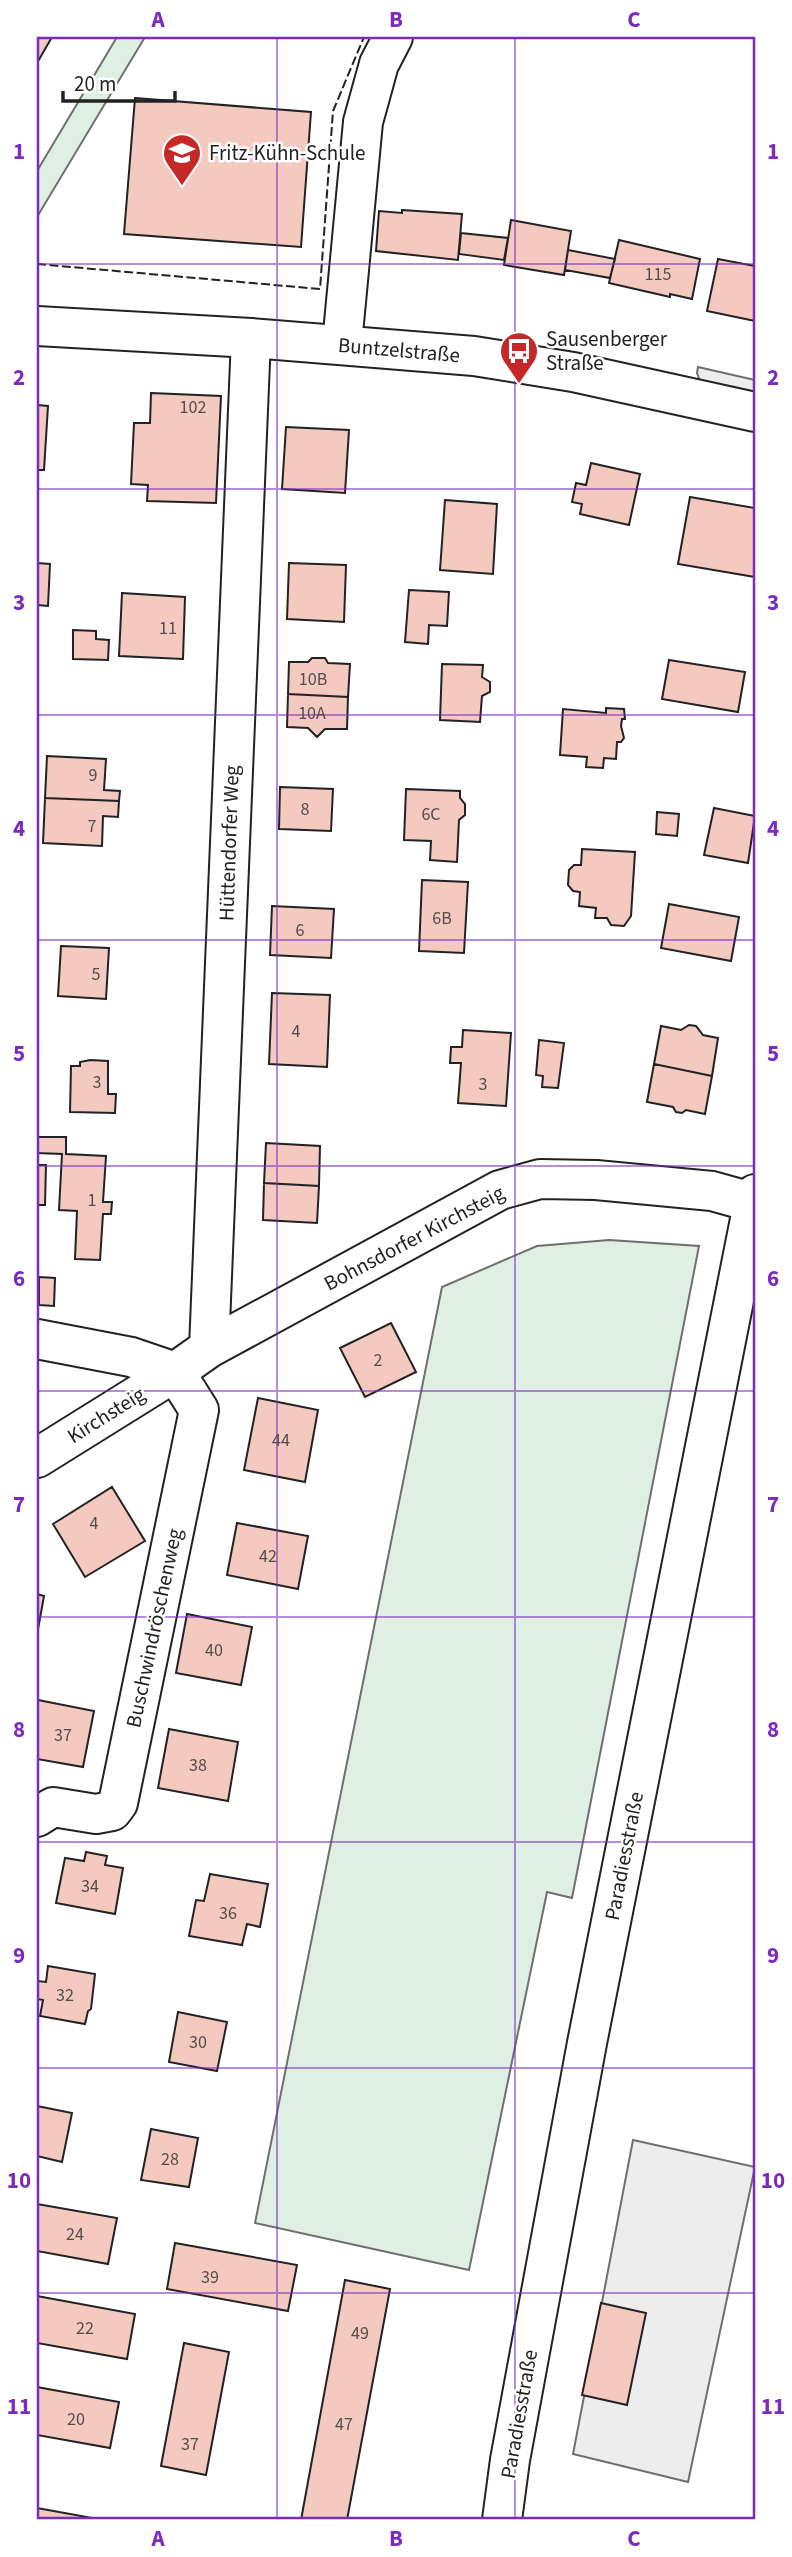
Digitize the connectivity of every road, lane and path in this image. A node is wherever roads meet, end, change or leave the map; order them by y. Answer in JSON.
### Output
{"nodes":[{"id":1,"x":393,"y":37,"type":"edge"},
{"id":2,"x":37,"y":326,"type":"edge"},
{"id":3,"x":251,"y":338,"type":"junction"},
{"id":4,"x":342,"y":344,"type":"junction"},
{"id":5,"x":755,"y":412,"type":"edge"},
{"id":6,"x":755,"y":1200,"type":"edge"},
{"id":7,"x":37,"y":1339,"type":"edge"},
{"id":8,"x":209,"y":1348,"type":"junction"},
{"id":9,"x":175,"y":1372,"type":"junction"},
{"id":10,"x":37,"y":1458,"type":"edge"},
{"id":11,"x":37,"y":1817,"type":"edge"},
{"id":12,"x":502,"y":2520,"type":"edge"}],
"edges":[{"from":1,"to":4,"type":"street"},
{"from":2,"to":3,"type":"street","name":"Buntzelstraße"},
{"from":3,"to":4,"type":"street","name":"Buntzelstraße"},
{"from":3,"to":8,"type":"street","name":"Hüttendorfer Weg"},
{"from":4,"to":5,"type":"street","name":"Buntzelstraße"},
{"from":6,"to":8,"type":"street","name":"Bohnsdorfer Kirchsteig"},
{"from":6,"to":12,"type":"street","name":"Paradiesstraße"},
{"from":7,"to":9,"type":"street"},
{"from":8,"to":9,"type":"street","name":"Bohnsdorfer Kirchsteig"},
{"from":9,"to":10,"type":"street","name":"Kirchsteig"},
{"from":9,"to":11,"type":"street","name":"Buschwindröschenweg"}]}
